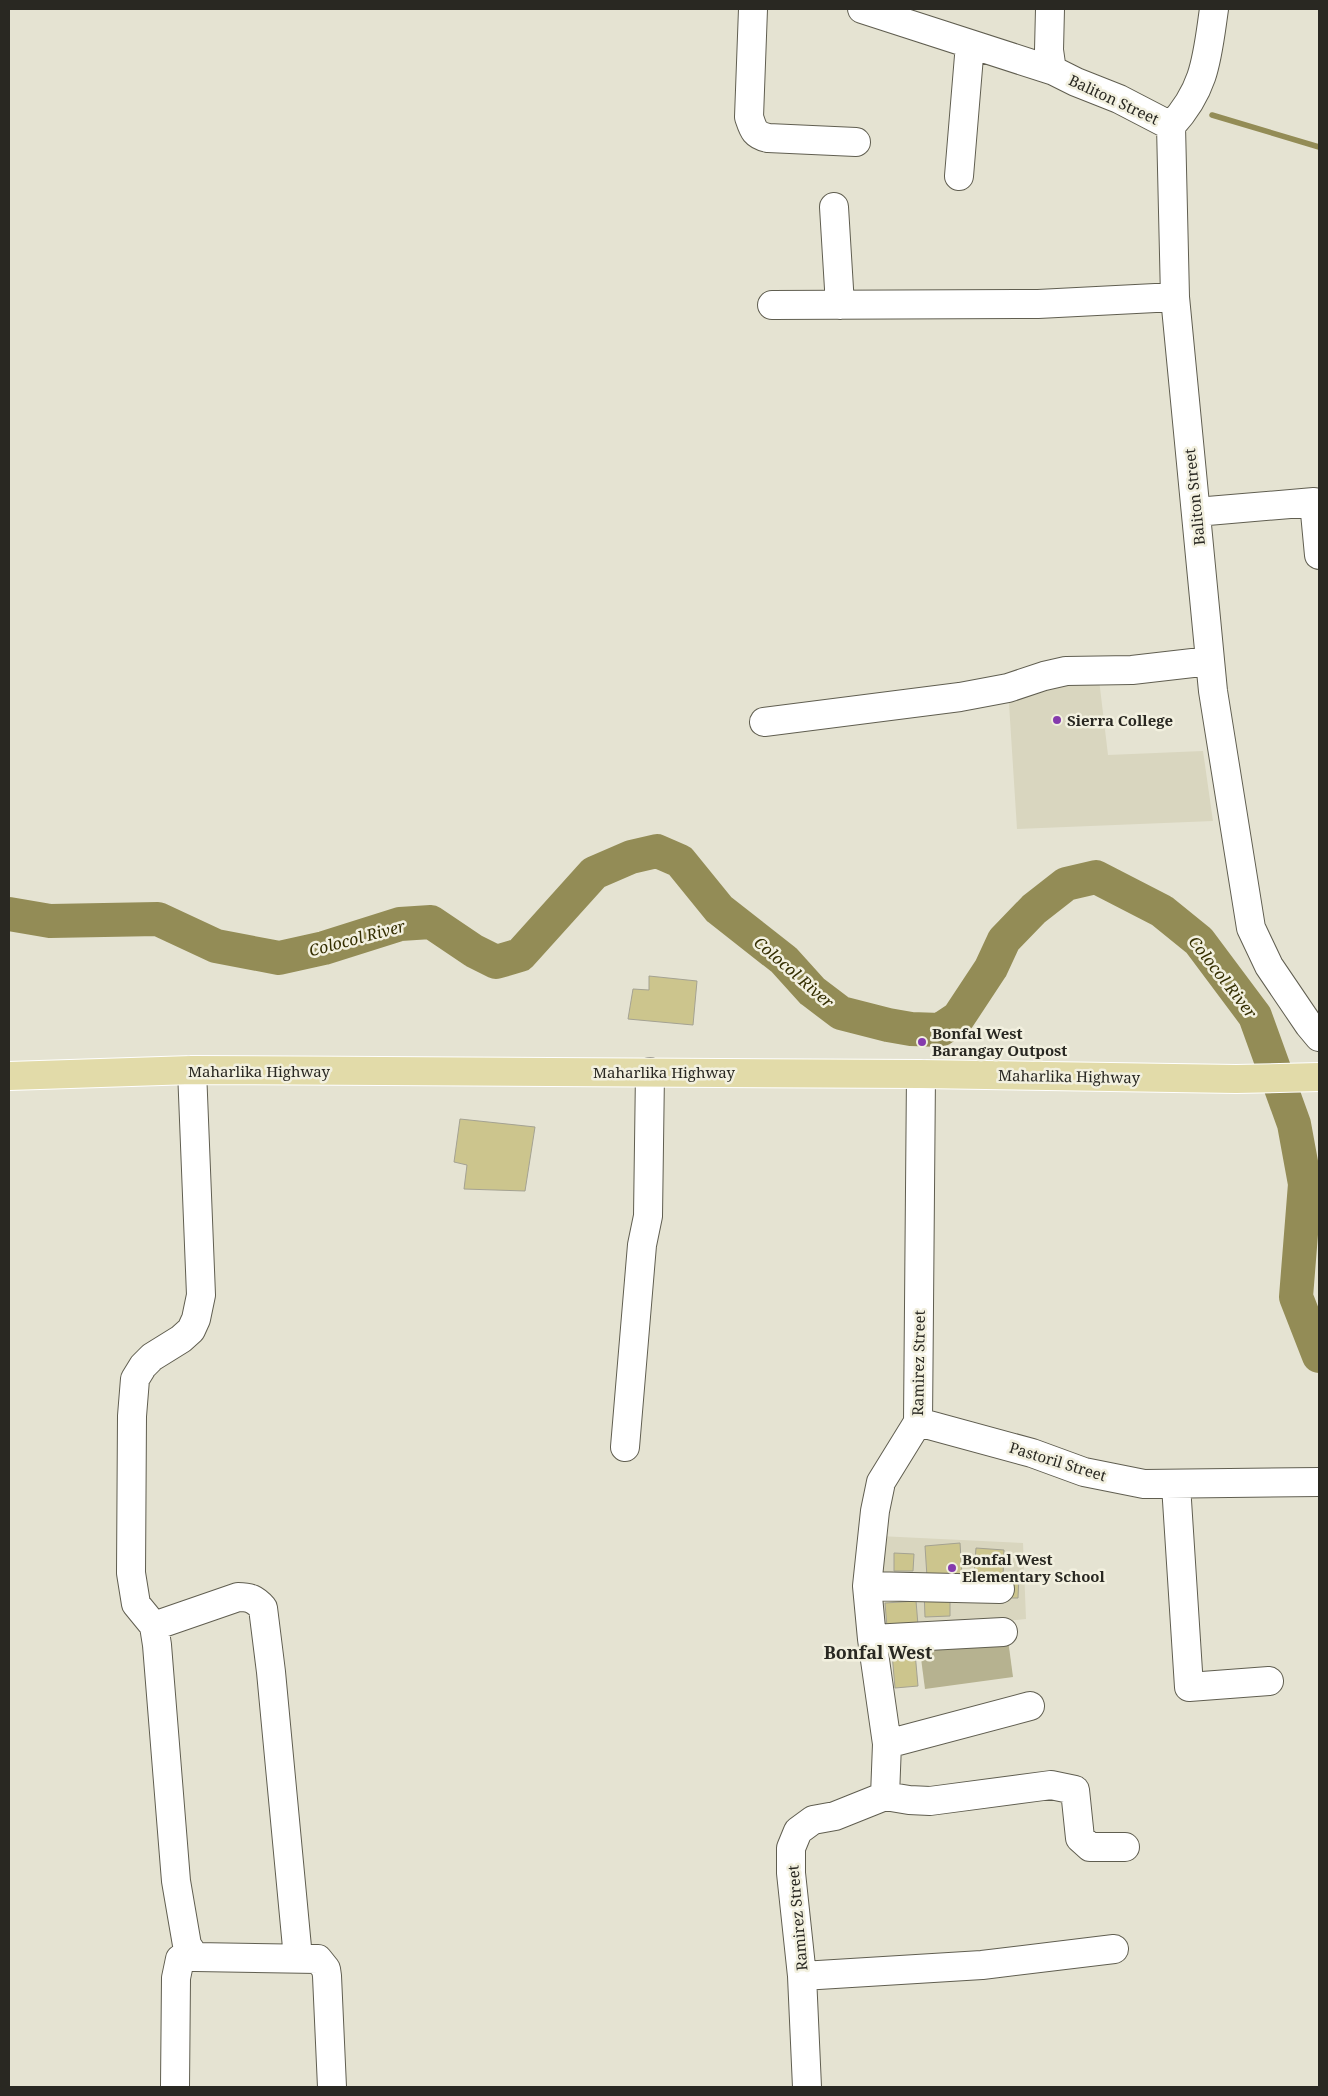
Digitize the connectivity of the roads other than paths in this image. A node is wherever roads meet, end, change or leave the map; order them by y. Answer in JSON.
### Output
{"nodes":[{"id":1,"x":753,"y":9,"type":"edge"},
{"id":2,"x":862,"y":9,"type":"edge"},
{"id":3,"x":1050,"y":9,"type":"edge"},
{"id":4,"x":1214,"y":9,"type":"edge"},
{"id":5,"x":970,"y":44,"type":"junction"},
{"id":6,"x":1054,"y":71,"type":"junction"},
{"id":7,"x":1171,"y":126,"type":"junction"},
{"id":8,"x":856,"y":142,"type":"dead end"},
{"id":9,"x":959,"y":176,"type":"dead end"},
{"id":10,"x":834,"y":207,"type":"dead end"},
{"id":11,"x":1175,"y":297,"type":"junction"},
{"id":12,"x":840,"y":305,"type":"junction"},
{"id":13,"x":772,"y":306,"type":"dead end"},
{"id":14,"x":1316,"y":502,"type":"edge"},
{"id":15,"x":1196,"y":512,"type":"junction"},
{"id":16,"x":1319,"y":555,"type":"edge"},
{"id":17,"x":1210,"y":661,"type":"junction"},
{"id":18,"x":764,"y":722,"type":"dead end"},
{"id":19,"x":1319,"y":1037,"type":"edge"},
{"id":20,"x":192,"y":1070,"type":"junction"},
{"id":21,"x":650,"y":1072,"type":"junction"},
{"id":22,"x":921,"y":1074,"type":"junction"},
{"id":23,"x":9,"y":1076,"type":"edge"},
{"id":24,"x":1310,"y":1078,"type":"edge"},
{"id":25,"x":918,"y":1422,"type":"junction"},
{"id":26,"x":625,"y":1447,"type":"dead end"},
{"id":27,"x":1319,"y":1482,"type":"edge"},
{"id":28,"x":1176,"y":1485,"type":"junction"},
{"id":29,"x":867,"y":1586,"type":"junction"},
{"id":30,"x":1000,"y":1589,"type":"dead end"},
{"id":31,"x":154,"y":1626,"type":"junction"},
{"id":32,"x":1003,"y":1632,"type":"dead end"},
{"id":33,"x":872,"y":1639,"type":"junction"},
{"id":34,"x":1269,"y":1681,"type":"dead end"},
{"id":35,"x":1030,"y":1706,"type":"dead end"},
{"id":36,"x":887,"y":1744,"type":"junction"},
{"id":37,"x":885,"y":1796,"type":"junction"},
{"id":38,"x":1124,"y":1847,"type":"dead end"},
{"id":39,"x":1114,"y":1949,"type":"dead end"},
{"id":40,"x":190,"y":1952,"type":"junction"},
{"id":41,"x":298,"y":1958,"type":"junction"},
{"id":42,"x":802,"y":1976,"type":"junction"},
{"id":43,"x":175,"y":2087,"type":"edge"},
{"id":44,"x":332,"y":2087,"type":"edge"},
{"id":45,"x":807,"y":2087,"type":"edge"}],
"edges":[{"from":1,"to":8,"type":"street"},
{"from":2,"to":5,"type":"street"},
{"from":3,"to":6,"type":"street","name":"Baliton Street"},
{"from":4,"to":7,"type":"street"},
{"from":5,"to":6,"type":"street"},
{"from":5,"to":9,"type":"street"},
{"from":6,"to":7,"type":"street","name":"Baliton Street"},
{"from":7,"to":11,"type":"street","name":"Baliton Street"},
{"from":10,"to":12,"type":"street"},
{"from":11,"to":12,"type":"street"},
{"from":11,"to":15,"type":"street","name":"Baliton Street"},
{"from":12,"to":13,"type":"street"},
{"from":14,"to":15,"type":"street"},
{"from":14,"to":16,"type":"street"},
{"from":15,"to":17,"type":"street","name":"Baliton Street"},
{"from":17,"to":18,"type":"street"},
{"from":17,"to":19,"type":"street","name":"Baliton Street"},
{"from":20,"to":21,"type":"main road","name":"Maharlika Highway"},
{"from":20,"to":23,"type":"main road","name":"Maharlika Highway"},
{"from":20,"to":31,"type":"street"},
{"from":21,"to":22,"type":"main road","name":"Maharlika Highway"},
{"from":21,"to":26,"type":"street"},
{"from":22,"to":24,"type":"main road","name":"Maharlika Highway"},
{"from":22,"to":25,"type":"street","name":"Ramirez Street"},
{"from":25,"to":28,"type":"street","name":"Pastoril Street"},
{"from":25,"to":29,"type":"street","name":"Ramirez Street"},
{"from":27,"to":28,"type":"street","name":"Pastoril Street"},
{"from":28,"to":34,"type":"street"},
{"from":29,"to":30,"type":"street"},
{"from":29,"to":33,"type":"street","name":"Ramirez Street"},
{"from":31,"to":40,"type":"street"},
{"from":31,"to":41,"type":"street"},
{"from":32,"to":33,"type":"street"},
{"from":33,"to":36,"type":"street","name":"Ramirez Street"},
{"from":35,"to":36,"type":"street"},
{"from":36,"to":37,"type":"street","name":"Ramirez Street"},
{"from":37,"to":38,"type":"street"},
{"from":37,"to":42,"type":"street","name":"Ramirez Street"},
{"from":39,"to":42,"type":"street"},
{"from":40,"to":41,"type":"street"},
{"from":40,"to":43,"type":"street"},
{"from":41,"to":44,"type":"street"},
{"from":42,"to":45,"type":"street","name":"Ramirez Street"}]}
